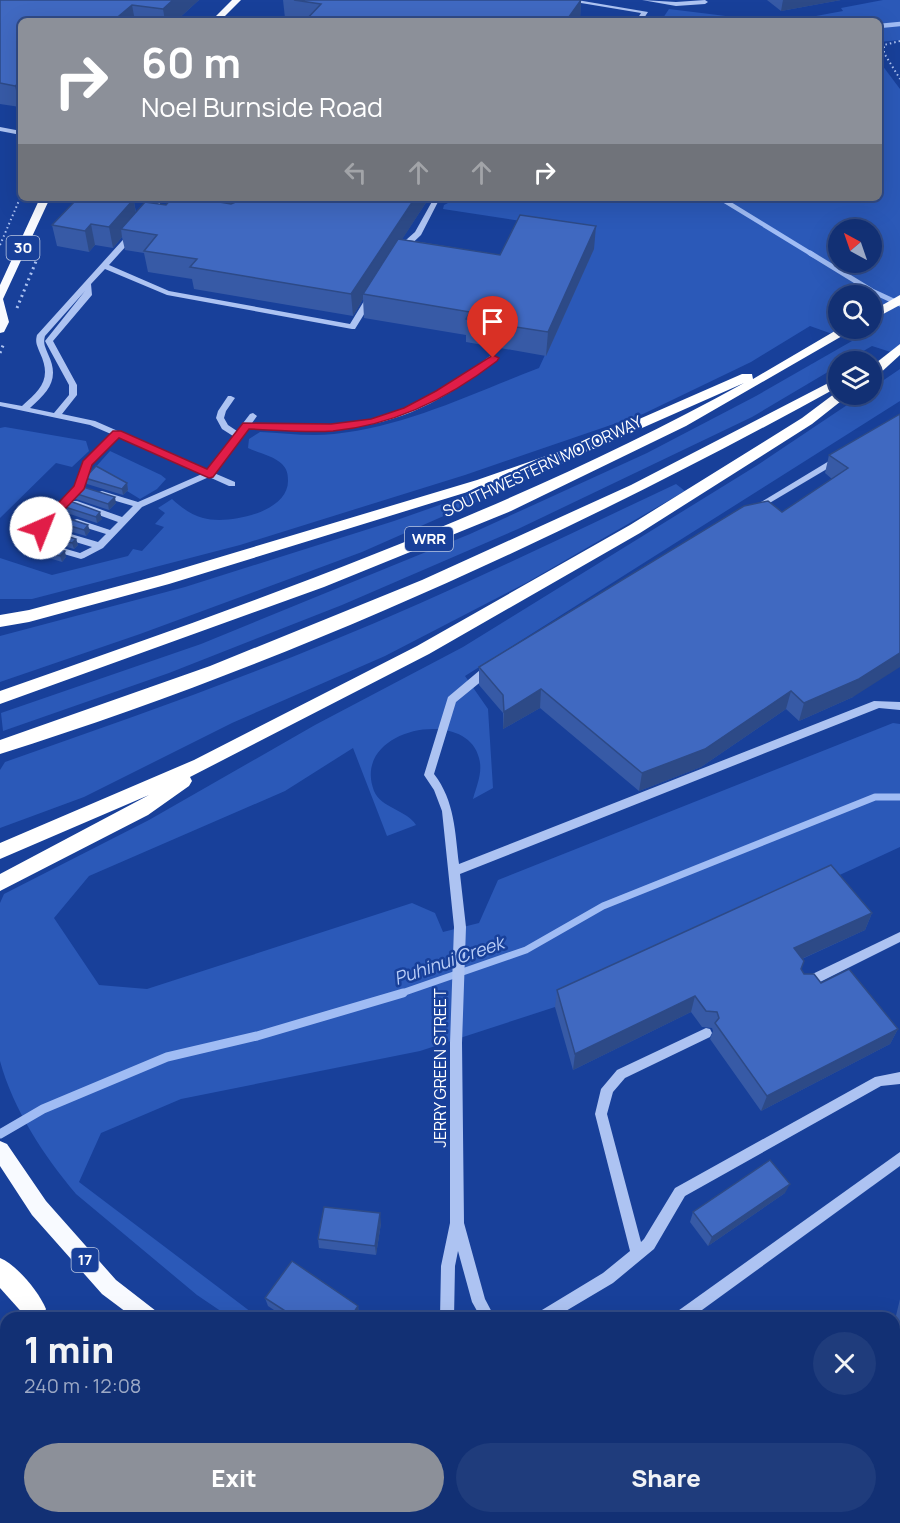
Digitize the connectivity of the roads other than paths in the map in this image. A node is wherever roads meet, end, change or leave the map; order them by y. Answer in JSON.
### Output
{"nodes":[{"id":1,"x":237,"y":0,"type":"edge"},
{"id":2,"x":566,"y":0,"type":"edge"},
{"id":3,"x":645,"y":0,"type":"edge"},
{"id":4,"x":705,"y":2,"type":"dead end"},
{"id":5,"x":218,"y":18,"type":"edge"},
{"id":6,"x":641,"y":18,"type":"edge"},
{"id":7,"x":0,"y":129,"type":"edge"},
{"id":8,"x":18,"y":132,"type":"edge"},
{"id":9,"x":44,"y":201,"type":"edge"},
{"id":10,"x":434,"y":201,"type":"edge"},
{"id":11,"x":157,"y":202,"type":"edge"},
{"id":12,"x":167,"y":208,"type":"edge"},
{"id":13,"x":396,"y":256,"type":"edge"},
{"id":14,"x":105,"y":266,"type":"junction"},
{"id":15,"x":88,"y":285,"type":"junction"},
{"id":16,"x":377,"y":287,"type":"edge"},
{"id":17,"x":0,"y":297,"type":"edge"},
{"id":18,"x":900,"y":299,"type":"edge"},
{"id":19,"x":0,"y":302,"type":"edge"},
{"id":20,"x":882,"y":310,"type":"edge"},
{"id":21,"x":0,"y":330,"type":"edge"},
{"id":22,"x":828,"y":339,"type":"edge"},
{"id":23,"x":832,"y":339,"type":"edge"},
{"id":24,"x":896,"y":349,"type":"edge"},
{"id":25,"x":882,"y":356,"type":"edge"},
{"id":26,"x":493,"y":358,"type":"dead end"},
{"id":27,"x":882,"y":363,"type":"edge"},
{"id":28,"x":828,"y":387,"type":"edge"},
{"id":29,"x":231,"y":398,"type":"dead end"},
{"id":30,"x":0,"y":404,"type":"edge"},
{"id":31,"x":828,"y":405,"type":"edge"},
{"id":32,"x":24,"y":409,"type":"junction"},
{"id":33,"x":57,"y":415,"type":"junction"},
{"id":34,"x":253,"y":416,"type":"dead end"},
{"id":35,"x":246,"y":426,"type":"junction"},
{"id":36,"x":117,"y":433,"type":"junction"},
{"id":37,"x":238,"y":436,"type":"junction"},
{"id":38,"x":849,"y":452,"type":"edge"},
{"id":39,"x":209,"y":474,"type":"junction"},
{"id":40,"x":232,"y":484,"type":"dead end"},
{"id":41,"x":80,"y":487,"type":"junction"},
{"id":42,"x":67,"y":501,"type":"junction"},
{"id":43,"x":139,"y":505,"type":"junction"},
{"id":44,"x":747,"y":513,"type":"edge"},
{"id":45,"x":53,"y":514,"type":"junction"},
{"id":46,"x":122,"y":520,"type":"junction"},
{"id":47,"x":41,"y":528,"type":"junction"},
{"id":48,"x":111,"y":532,"type":"junction"},
{"id":49,"x":99,"y":546,"type":"junction"},
{"id":50,"x":29,"y":616,"type":"junction"},
{"id":51,"x":0,"y":621,"type":"edge"},
{"id":52,"x":0,"y":627,"type":"edge"},
{"id":53,"x":501,"y":661,"type":"edge"},
{"id":54,"x":0,"y":698,"type":"edge"},
{"id":55,"x":900,"y":706,"type":"edge"},
{"id":56,"x":2,"y":747,"type":"edge"},
{"id":57,"x":200,"y":765,"type":"junction"},
{"id":58,"x":0,"y":851,"type":"edge"},
{"id":59,"x":454,"y":871,"type":"junction"},
{"id":60,"x":0,"y":883,"type":"edge"},
{"id":61,"x":900,"y":937,"type":"edge"},
{"id":62,"x":803,"y":984,"type":"edge"},
{"id":63,"x":706,"y":1033,"type":"dead end"},
{"id":64,"x":900,"y":1078,"type":"edge"},
{"id":65,"x":0,"y":1150,"type":"edge"},
{"id":66,"x":900,"y":1158,"type":"edge"},
{"id":67,"x":458,"y":1223,"type":"junction"},
{"id":68,"x":637,"y":1254,"type":"junction"},
{"id":69,"x":0,"y":1259,"type":"edge"},
{"id":70,"x":0,"y":1270,"type":"edge"},
{"id":71,"x":37,"y":1312,"type":"edge"},
{"id":72,"x":38,"y":1312,"type":"edge"},
{"id":73,"x":141,"y":1312,"type":"edge"},
{"id":74,"x":447,"y":1312,"type":"edge"},
{"id":75,"x":485,"y":1312,"type":"edge"},
{"id":76,"x":552,"y":1312,"type":"edge"},
{"id":77,"x":688,"y":1312,"type":"edge"}],
"edges":[{"from":1,"to":5,"type":"main road"},
{"from":2,"to":6,"type":"street"},
{"from":3,"to":4,"type":"street"},
{"from":7,"to":8,"type":"street"},
{"from":9,"to":17,"type":"main road","number":"30"},
{"from":10,"to":13,"type":"street"},
{"from":11,"to":12,"type":"street"},
{"from":11,"to":14,"type":"street"},
{"from":14,"to":15,"type":"street"},
{"from":14,"to":16,"type":"street"},
{"from":15,"to":32,"type":"street"},
{"from":15,"to":33,"type":"street"},
{"from":18,"to":20,"type":"highway"},
{"from":19,"to":21,"type":"main road"},
{"from":22,"to":50,"type":"highway"},
{"from":23,"to":54,"type":"highway","name":"SOUTHWESTERN MOTORWAY","number":"WRR"},
{"from":24,"to":25,"type":"highway"},
{"from":24,"to":27,"type":"highway"},
{"from":26,"to":35,"type":"street"},
{"from":28,"to":56,"type":"highway","number":"WRR"},
{"from":29,"to":37,"type":"street"},
{"from":30,"to":32,"type":"street"},
{"from":31,"to":57,"type":"highway"},
{"from":32,"to":33,"type":"street"},
{"from":33,"to":36,"type":"street"},
{"from":34,"to":35,"type":"street"},
{"from":35,"to":37,"type":"street"},
{"from":36,"to":39,"type":"street"},
{"from":36,"to":41,"type":"street"},
{"from":37,"to":39,"type":"street"},
{"from":38,"to":44,"type":"street"},
{"from":39,"to":40,"type":"street"},
{"from":39,"to":43,"type":"street"},
{"from":41,"to":42,"type":"street"},
{"from":41,"to":43,"type":"street"},
{"from":42,"to":45,"type":"street"},
{"from":42,"to":46,"type":"street"},
{"from":43,"to":46,"type":"street"},
{"from":45,"to":47,"type":"street"},
{"from":45,"to":48,"type":"street"},
{"from":46,"to":48,"type":"street"},
{"from":47,"to":49,"type":"street"},
{"from":47,"to":49,"type":"street"},
{"from":48,"to":49,"type":"street"},
{"from":50,"to":51,"type":"highway"},
{"from":50,"to":52,"type":"highway"},
{"from":53,"to":59,"type":"street","name":"JERRY GREEN STREET"},
{"from":55,"to":59,"type":"street"},
{"from":57,"to":58,"type":"highway"},
{"from":57,"to":60,"type":"highway"},
{"from":59,"to":67,"type":"street","name":"JERRY GREEN STREET"},
{"from":61,"to":62,"type":"street"},
{"from":63,"to":68,"type":"street"},
{"from":64,"to":68,"type":"street"},
{"from":65,"to":73,"type":"main road","number":"17"},
{"from":66,"to":77,"type":"street"},
{"from":67,"to":74,"type":"street","name":"JERRY GREEN STREET"},
{"from":67,"to":75,"type":"street","name":"JERRY GREEN STREET"},
{"from":68,"to":76,"type":"street"},
{"from":69,"to":72,"type":"main road"},
{"from":70,"to":71,"type":"highway"}]}
